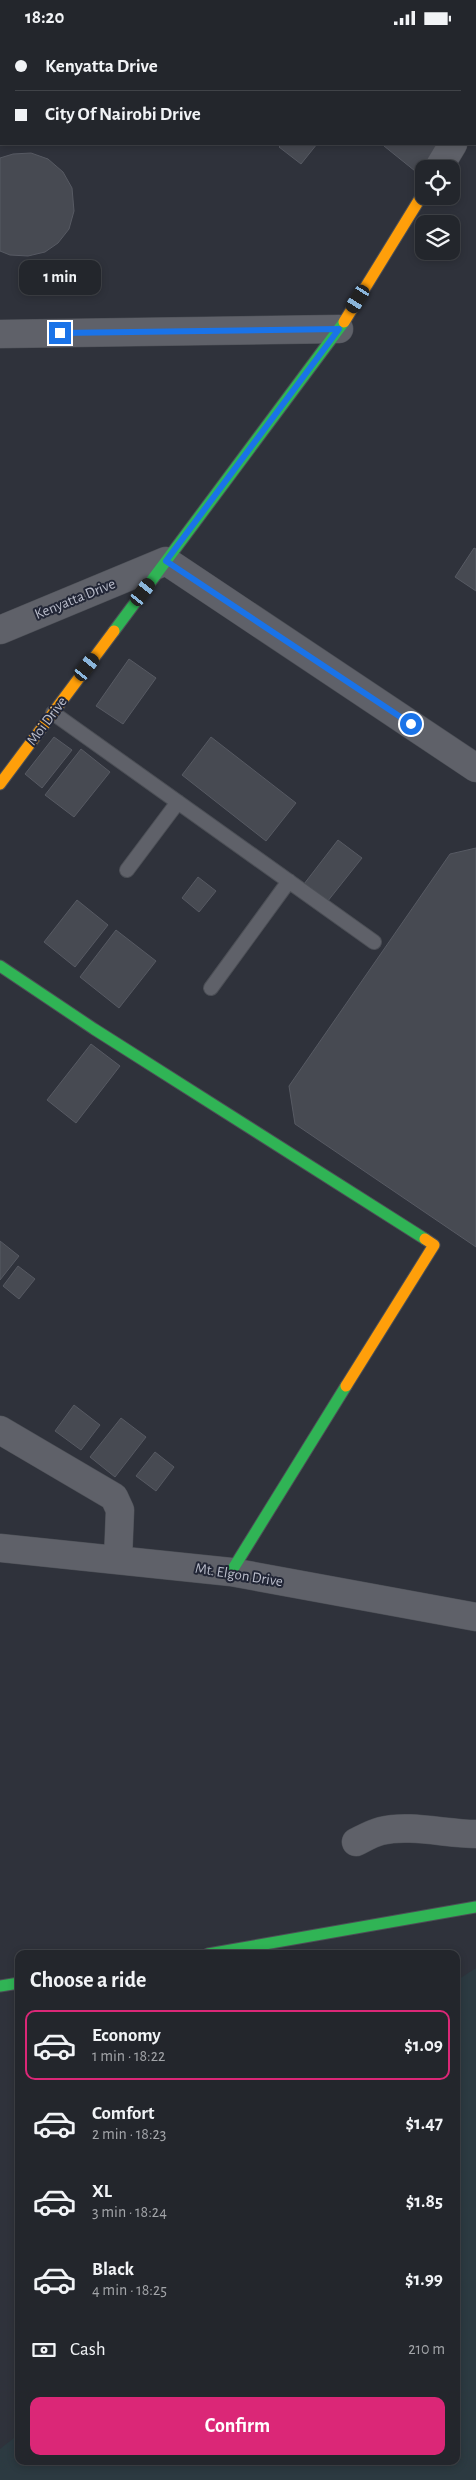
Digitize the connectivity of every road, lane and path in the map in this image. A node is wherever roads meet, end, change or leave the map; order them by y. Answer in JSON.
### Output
{"nodes":[{"id":1,"x":453,"y":145,"type":"edge"},
{"id":2,"x":444,"y":160,"type":"edge"},
{"id":3,"x":416,"y":205,"type":"edge"},
{"id":4,"x":339,"y":329,"type":"junction"},
{"id":5,"x":0,"y":334,"type":"edge"},
{"id":6,"x":166,"y":561,"type":"junction"},
{"id":7,"x":0,"y":630,"type":"edge"},
{"id":8,"x":53,"y":713,"type":"junction"},
{"id":9,"x":476,"y":767,"type":"edge"},
{"id":10,"x":0,"y":784,"type":"edge"},
{"id":11,"x":178,"y":802,"type":"junction"},
{"id":12,"x":127,"y":870,"type":"dead end"},
{"id":13,"x":289,"y":881,"type":"junction"},
{"id":14,"x":374,"y":942,"type":"dead end"},
{"id":15,"x":0,"y":966,"type":"edge"},
{"id":16,"x":211,"y":988,"type":"dead end"},
{"id":17,"x":0,"y":1430,"type":"edge"},
{"id":18,"x":0,"y":1547,"type":"edge"},
{"id":19,"x":118,"y":1559,"type":"junction"},
{"id":20,"x":231,"y":1572,"type":"junction"},
{"id":21,"x":476,"y":1617,"type":"edge"},
{"id":22,"x":476,"y":1834,"type":"edge"},
{"id":23,"x":356,"y":1841,"type":"dead end"},
{"id":24,"x":476,"y":1907,"type":"edge"},
{"id":25,"x":231,"y":1950,"type":"edge"},
{"id":26,"x":15,"y":1984,"type":"edge"},
{"id":27,"x":0,"y":1986,"type":"edge"}],
"edges":[{"from":1,"to":2,"type":"street"},
{"from":3,"to":4,"type":"street","name":"Moi Drive"},
{"from":4,"to":5,"type":"street"},
{"from":4,"to":6,"type":"street","name":"Moi Drive"},
{"from":6,"to":7,"type":"street","name":"Kenyatta Drive"},
{"from":6,"to":8,"type":"street","name":"Moi Drive"},
{"from":6,"to":9,"type":"street"},
{"from":8,"to":10,"type":"street","name":"Moi Drive"},
{"from":8,"to":11,"type":"lane"},
{"from":11,"to":12,"type":"lane"},
{"from":11,"to":13,"type":"lane"},
{"from":13,"to":14,"type":"lane"},
{"from":13,"to":16,"type":"lane"},
{"from":15,"to":20,"type":"street"},
{"from":17,"to":19,"type":"street"},
{"from":18,"to":19,"type":"street","name":"Mt. Elgon Drive"},
{"from":19,"to":20,"type":"street","name":"Mt. Elgon Drive"},
{"from":20,"to":21,"type":"street","name":"Mt. Elgon Drive"},
{"from":22,"to":23,"type":"street"},
{"from":24,"to":25,"type":"street"},
{"from":26,"to":27,"type":"street"}]}
